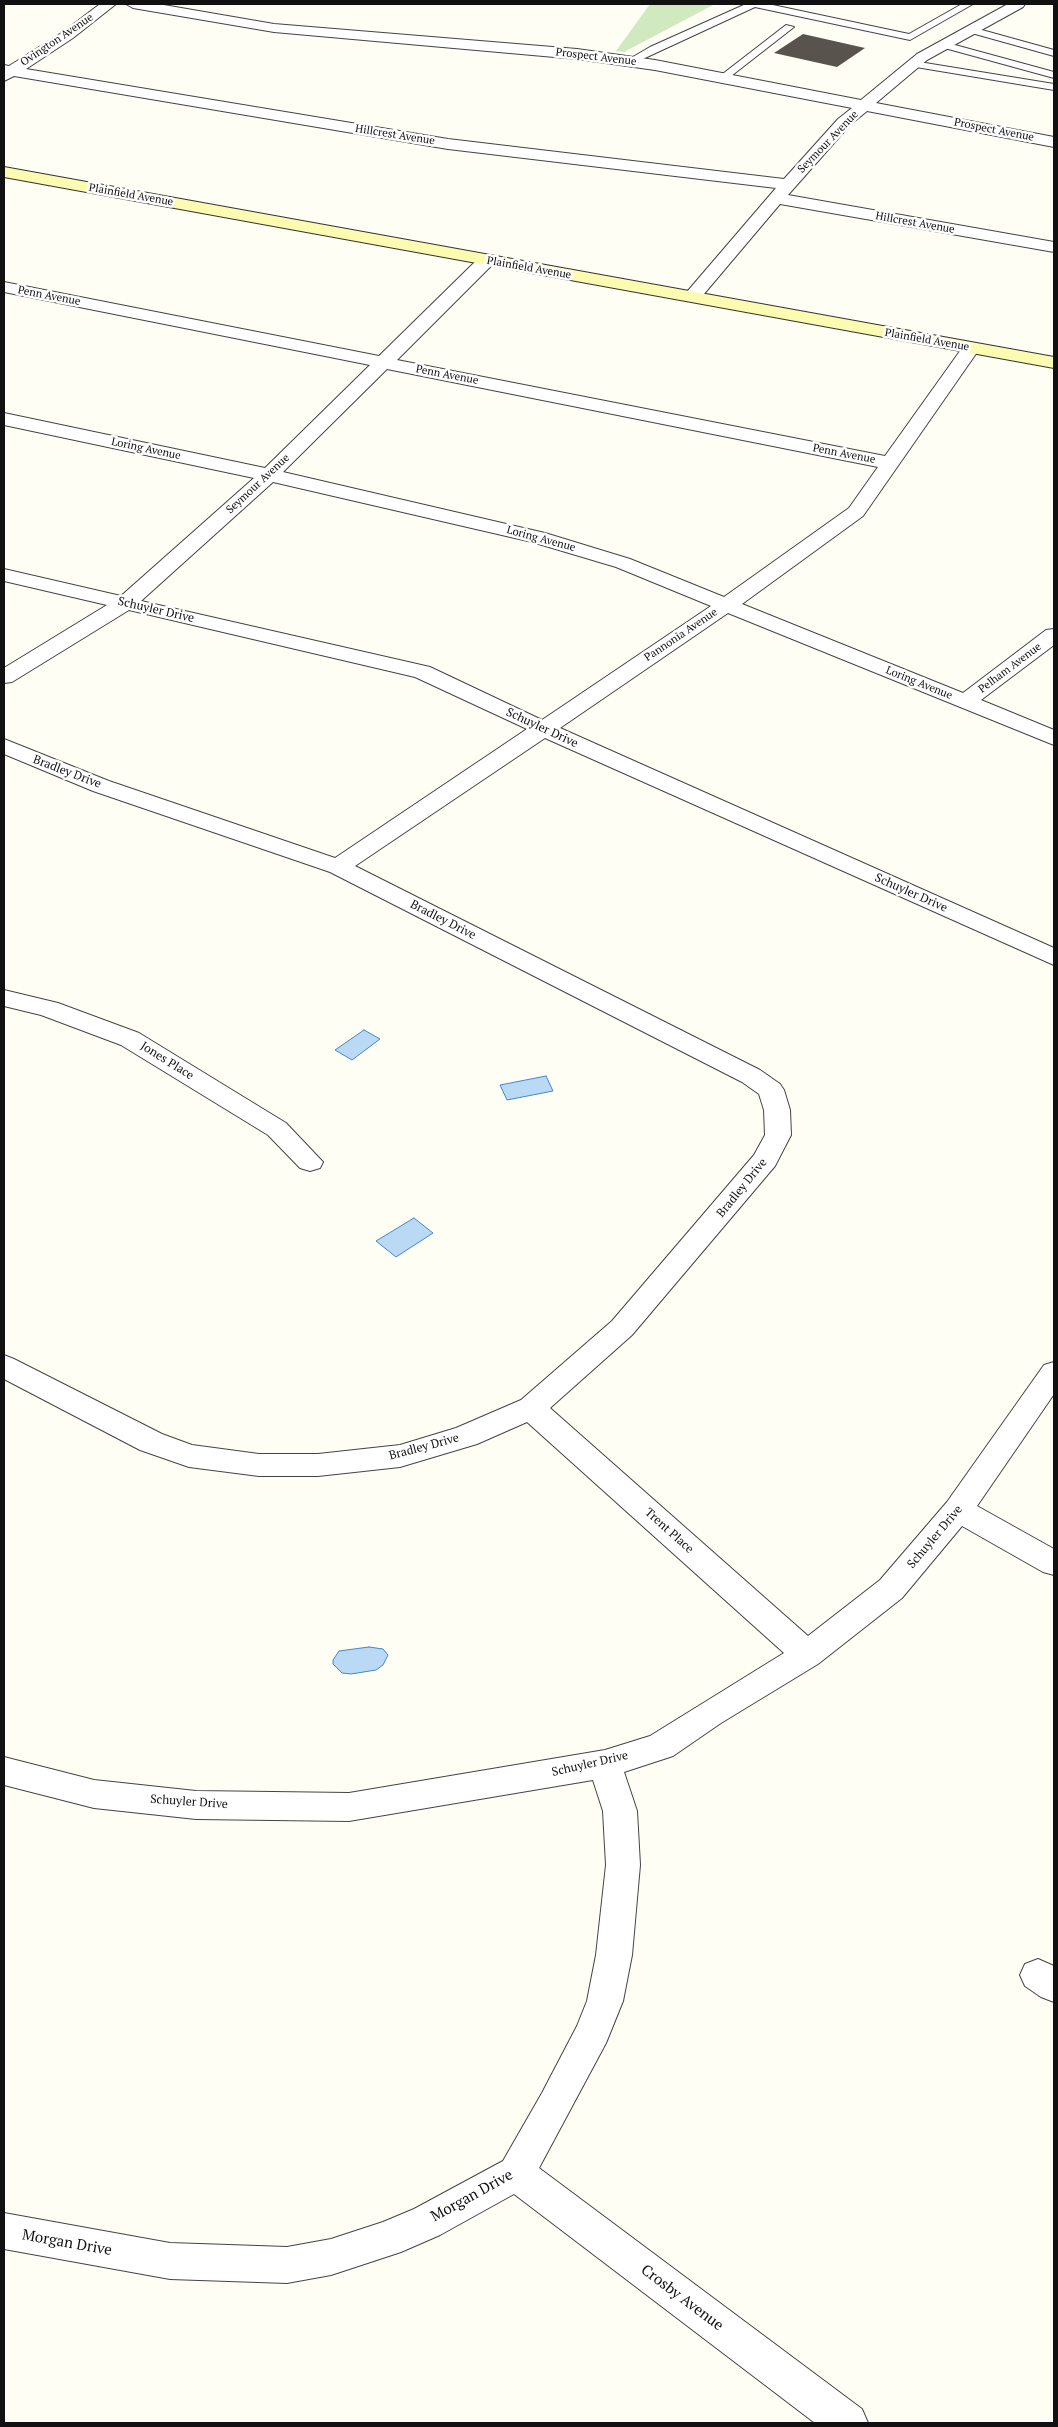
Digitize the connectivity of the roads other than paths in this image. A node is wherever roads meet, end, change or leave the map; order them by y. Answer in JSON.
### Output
{"nodes":[{"id":1,"x":109,"y":4,"type":"edge"},
{"id":2,"x":133,"y":4,"type":"edge"},
{"id":3,"x":754,"y":4,"type":"edge"},
{"id":4,"x":968,"y":4,"type":"edge"},
{"id":5,"x":1018,"y":4,"type":"edge"},
{"id":6,"x":789,"y":27,"type":"dead end"},
{"id":7,"x":971,"y":30,"type":"junction"},
{"id":8,"x":944,"y":45,"type":"junction"},
{"id":9,"x":1054,"y":53,"type":"edge"},
{"id":10,"x":631,"y":61,"type":"junction"},
{"id":11,"x":913,"y":64,"type":"junction"},
{"id":12,"x":6,"y":73,"type":"edge"},
{"id":13,"x":1054,"y":75,"type":"edge"},
{"id":14,"x":723,"y":78,"type":"junction"},
{"id":15,"x":1054,"y":88,"type":"edge"},
{"id":16,"x":866,"y":104,"type":"junction"},
{"id":17,"x":1054,"y":142,"type":"edge"},
{"id":18,"x":4,"y":172,"type":"edge"},
{"id":19,"x":788,"y":184,"type":"junction"},
{"id":20,"x":776,"y":198,"type":"junction"},
{"id":21,"x":1054,"y":247,"type":"edge"},
{"id":22,"x":487,"y":260,"type":"junction"},
{"id":23,"x":4,"y":287,"type":"edge"},
{"id":24,"x":692,"y":297,"type":"junction"},
{"id":25,"x":971,"y":348,"type":"junction"},
{"id":26,"x":383,"y":363,"type":"junction"},
{"id":27,"x":1054,"y":364,"type":"edge"},
{"id":28,"x":4,"y":419,"type":"edge"},
{"id":29,"x":889,"y":463,"type":"junction"},
{"id":30,"x":269,"y":475,"type":"junction"},
{"id":31,"x":4,"y":575,"type":"edge"},
{"id":32,"x":126,"y":603,"type":"junction"},
{"id":33,"x":725,"y":606,"type":"junction"},
{"id":34,"x":1054,"y":635,"type":"edge"},
{"id":35,"x":4,"y":677,"type":"edge"},
{"id":36,"x":965,"y":702,"type":"junction"},
{"id":37,"x":544,"y":729,"type":"junction"},
{"id":38,"x":1054,"y":738,"type":"edge"},
{"id":39,"x":4,"y":746,"type":"edge"},
{"id":40,"x":338,"y":867,"type":"junction"},
{"id":41,"x":1054,"y":957,"type":"edge"},
{"id":42,"x":4,"y":998,"type":"edge"},
{"id":43,"x":310,"y":1162,"type":"dead end"},
{"id":44,"x":4,"y":1366,"type":"edge"},
{"id":45,"x":1054,"y":1372,"type":"edge"},
{"id":46,"x":531,"y":1408,"type":"junction"},
{"id":47,"x":958,"y":1510,"type":"junction"},
{"id":48,"x":1054,"y":1563,"type":"edge"},
{"id":49,"x":807,"y":1655,"type":"junction"},
{"id":50,"x":605,"y":1764,"type":"junction"},
{"id":51,"x":4,"y":1771,"type":"edge"},
{"id":52,"x":516,"y":2173,"type":"junction"},
{"id":53,"x":4,"y":2231,"type":"edge"},
{"id":54,"x":848,"y":2423,"type":"edge"}],
"edges":[{"from":1,"to":12,"type":"street","name":"Ovington Avenue"},
{"from":2,"to":10,"type":"street","name":"Prospect Avenue"},
{"from":3,"to":4,"type":"lane"},
{"from":3,"to":10,"type":"lane"},
{"from":5,"to":7,"type":"street","name":"Seymour Avenue"},
{"from":6,"to":14,"type":"lane"},
{"from":7,"to":8,"type":"street","name":"Seymour Avenue"},
{"from":7,"to":9,"type":"lane"},
{"from":8,"to":11,"type":"street","name":"Seymour Avenue"},
{"from":8,"to":13,"type":"lane"},
{"from":10,"to":14,"type":"street","name":"Prospect Avenue"},
{"from":11,"to":15,"type":"lane"},
{"from":11,"to":16,"type":"street","name":"Seymour Avenue"},
{"from":12,"to":19,"type":"street","name":"Hillcrest Avenue"},
{"from":14,"to":16,"type":"street","name":"Prospect Avenue"},
{"from":16,"to":17,"type":"street","name":"Prospect Avenue"},
{"from":16,"to":19,"type":"street","name":"Seymour Avenue"},
{"from":18,"to":22,"type":"street","name":"Plainfield Avenue"},
{"from":19,"to":20,"type":"street","name":"Seymour Avenue"},
{"from":20,"to":21,"type":"street","name":"Hillcrest Avenue"},
{"from":20,"to":24,"type":"street","name":"Seymour Avenue"},
{"from":22,"to":24,"type":"street","name":"Plainfield Avenue"},
{"from":22,"to":26,"type":"street","name":"Seymour Avenue"},
{"from":23,"to":26,"type":"street","name":"Penn Avenue"},
{"from":24,"to":25,"type":"street","name":"Plainfield Avenue"},
{"from":25,"to":27,"type":"street","name":"Plainfield Avenue"},
{"from":25,"to":29,"type":"street","name":"Pannonia Avenue"},
{"from":26,"to":29,"type":"street","name":"Penn Avenue"},
{"from":26,"to":30,"type":"street","name":"Seymour Avenue"},
{"from":28,"to":30,"type":"street","name":"Loring Avenue"},
{"from":29,"to":33,"type":"street","name":"Pannonia Avenue"},
{"from":30,"to":32,"type":"street","name":"Seymour Avenue"},
{"from":30,"to":33,"type":"street","name":"Loring Avenue"},
{"from":31,"to":32,"type":"street","name":"Schuyler Drive"},
{"from":32,"to":35,"type":"street","name":"Seymour Avenue"},
{"from":32,"to":37,"type":"street","name":"Schuyler Drive"},
{"from":33,"to":36,"type":"street","name":"Loring Avenue"},
{"from":33,"to":37,"type":"street","name":"Pannonia Avenue"},
{"from":34,"to":36,"type":"street","name":"Pelham Avenue"},
{"from":36,"to":38,"type":"street","name":"Loring Avenue"},
{"from":37,"to":40,"type":"street","name":"Pannonia Avenue"},
{"from":37,"to":41,"type":"street","name":"Schuyler Drive"},
{"from":39,"to":40,"type":"street","name":"Bradley Drive"},
{"from":40,"to":46,"type":"street","name":"Bradley Drive"},
{"from":42,"to":43,"type":"street","name":"Jones Place"},
{"from":44,"to":46,"type":"street","name":"Bradley Drive"},
{"from":45,"to":47,"type":"street","name":"Schuyler Drive"},
{"from":46,"to":49,"type":"street","name":"Trent Place"},
{"from":47,"to":48,"type":"street"},
{"from":47,"to":49,"type":"street","name":"Schuyler Drive"},
{"from":49,"to":50,"type":"street","name":"Schuyler Drive"},
{"from":50,"to":51,"type":"street","name":"Schuyler Drive"},
{"from":50,"to":52,"type":"street","name":"Morgan Drive"},
{"from":52,"to":53,"type":"street","name":"Morgan Drive"},
{"from":52,"to":54,"type":"street","name":"Crosby Avenue"}]}
